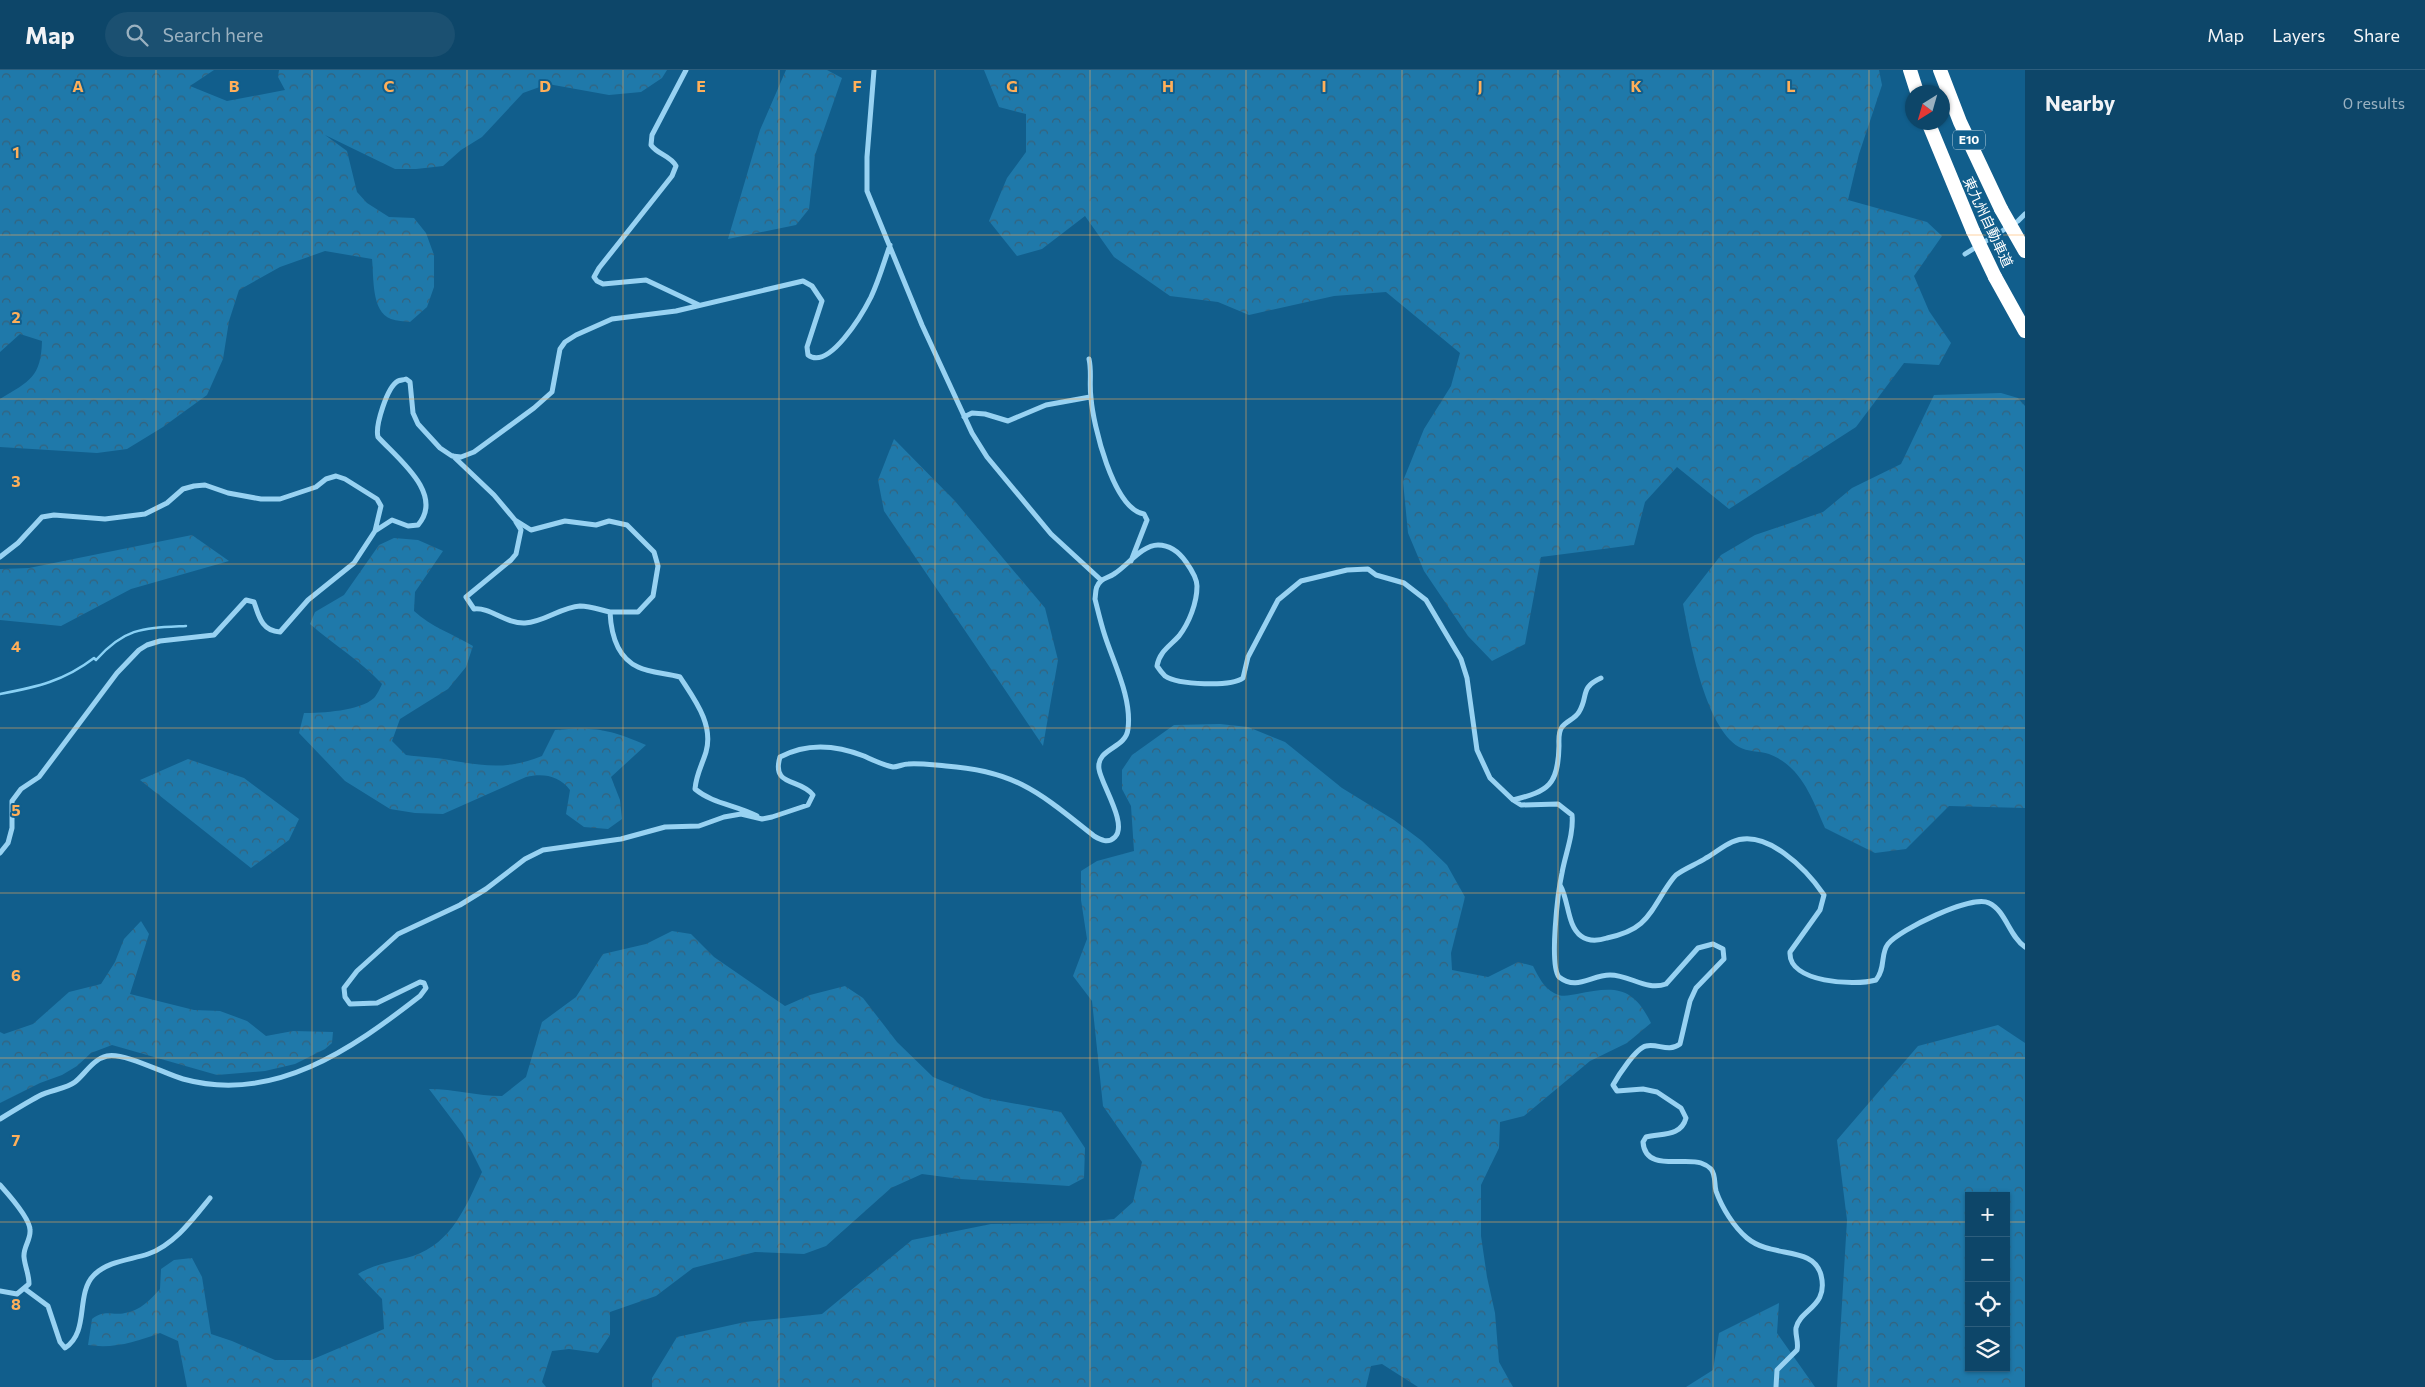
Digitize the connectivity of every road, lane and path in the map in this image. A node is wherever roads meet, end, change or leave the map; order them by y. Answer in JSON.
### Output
{"nodes":[{"id":1,"x":686,"y":70,"type":"edge"},
{"id":2,"x":874,"y":70,"type":"edge"},
{"id":3,"x":1910,"y":70,"type":"edge"},
{"id":4,"x":1940,"y":70,"type":"edge"},
{"id":5,"x":1915,"y":85,"type":"edge"},
{"id":6,"x":1931,"y":130,"type":"edge"},
{"id":7,"x":2025,"y":214,"type":"edge"},
{"id":8,"x":890,"y":245,"type":"junction"},
{"id":9,"x":2025,"y":251,"type":"edge"},
{"id":10,"x":1965,"y":254,"type":"dead end"},
{"id":11,"x":699,"y":305,"type":"junction"},
{"id":12,"x":2025,"y":331,"type":"edge"},
{"id":13,"x":1089,"y":359,"type":"dead end"},
{"id":14,"x":1090,"y":397,"type":"junction"},
{"id":15,"x":964,"y":417,"type":"junction"},
{"id":16,"x":452,"y":456,"type":"junction"},
{"id":17,"x":515,"y":520,"type":"junction"},
{"id":18,"x":375,"y":531,"type":"junction"},
{"id":19,"x":0,"y":558,"type":"edge"},
{"id":20,"x":1131,"y":562,"type":"junction"},
{"id":21,"x":1101,"y":580,"type":"junction"},
{"id":22,"x":610,"y":612,"type":"junction"},
{"id":23,"x":1601,"y":678,"type":"dead end"},
{"id":24,"x":1512,"y":800,"type":"junction"},
{"id":25,"x":762,"y":819,"type":"junction"},
{"id":26,"x":0,"y":853,"type":"edge"},
{"id":27,"x":1560,"y":884,"type":"junction"},
{"id":28,"x":2025,"y":947,"type":"edge"},
{"id":29,"x":0,"y":1119,"type":"edge"},
{"id":30,"x":0,"y":1186,"type":"edge"},
{"id":31,"x":210,"y":1198,"type":"dead end"},
{"id":32,"x":25,"y":1289,"type":"junction"},
{"id":33,"x":0,"y":1292,"type":"edge"},
{"id":34,"x":1776,"y":1387,"type":"edge"}],
"edges":[{"from":1,"to":11,"type":"street"},
{"from":2,"to":8,"type":"street"},
{"from":3,"to":5,"type":"highway"},
{"from":4,"to":9,"type":"highway","name":"東九州自動車道","number":"E10","bridge":true},
{"from":6,"to":12,"type":"highway","name":"東九州自動車道","number":"E10","bridge":true},
{"from":7,"to":10,"type":"street"},
{"from":8,"to":11,"type":"street"},
{"from":8,"to":15,"type":"street"},
{"from":11,"to":16,"type":"street"},
{"from":13,"to":14,"type":"street"},
{"from":14,"to":15,"type":"street"},
{"from":14,"to":20,"type":"street"},
{"from":15,"to":21,"type":"street"},
{"from":16,"to":17,"type":"street"},
{"from":16,"to":18,"type":"street"},
{"from":17,"to":22,"type":"street"},
{"from":17,"to":22,"type":"street"},
{"from":18,"to":19,"type":"street"},
{"from":18,"to":26,"type":"street"},
{"from":20,"to":21,"type":"street"},
{"from":20,"to":24,"type":"street"},
{"from":21,"to":25,"type":"street"},
{"from":22,"to":25,"type":"street"},
{"from":23,"to":24,"type":"street"},
{"from":24,"to":27,"type":"street"},
{"from":25,"to":29,"type":"street"},
{"from":27,"to":28,"type":"street"},
{"from":27,"to":34,"type":"street"},
{"from":30,"to":32,"type":"street"},
{"from":31,"to":32,"type":"street"},
{"from":32,"to":33,"type":"street"}]}
